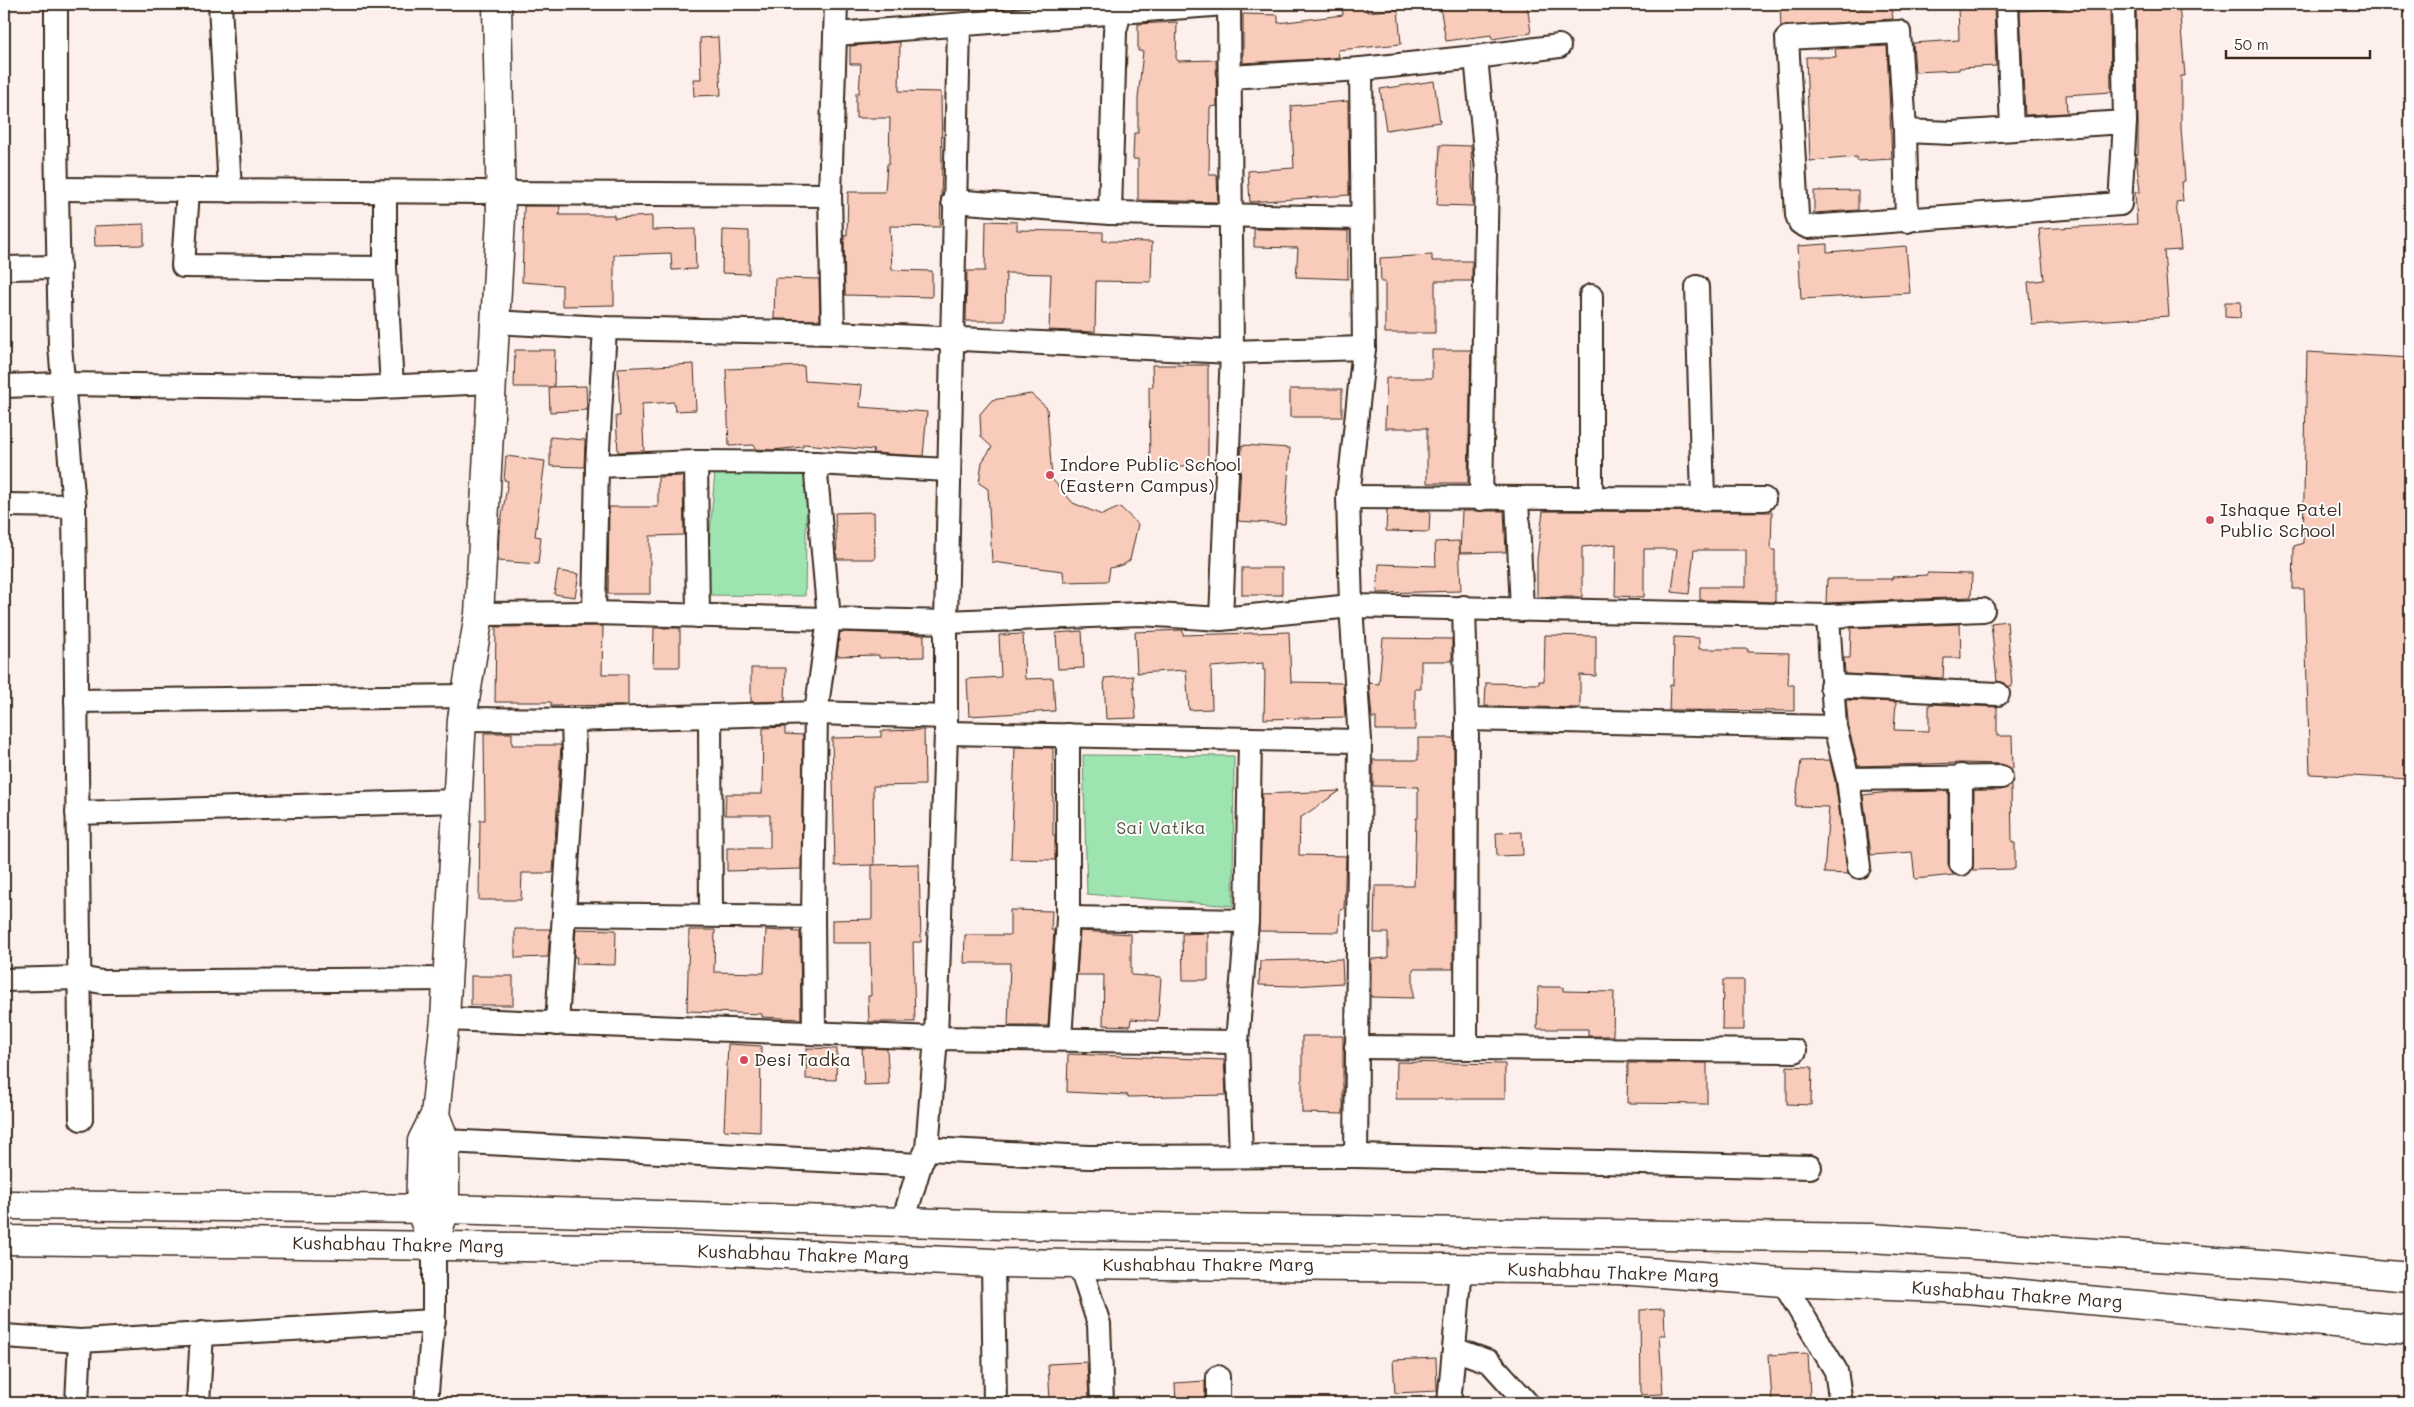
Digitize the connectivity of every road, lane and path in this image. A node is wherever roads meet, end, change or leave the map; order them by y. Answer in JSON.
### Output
{"nodes":[{"id":1,"x":56,"y":4,"type":"edge"},
{"id":2,"x":220,"y":4,"type":"edge"},
{"id":3,"x":498,"y":4,"type":"edge"},
{"id":4,"x":836,"y":4,"type":"edge"},
{"id":5,"x":1227,"y":4,"type":"edge"},
{"id":6,"x":2007,"y":4,"type":"edge"},
{"id":7,"x":2123,"y":4,"type":"edge"},
{"id":8,"x":1120,"y":12,"type":"junction"},
{"id":9,"x":959,"y":25,"type":"junction"},
{"id":10,"x":836,"y":34,"type":"junction"},
{"id":11,"x":1559,"y":46,"type":"dead end"},
{"id":12,"x":1476,"y":57,"type":"junction"},
{"id":13,"x":1361,"y":70,"type":"junction"},
{"id":14,"x":1230,"y":77,"type":"junction"},
{"id":15,"x":2125,"y":122,"type":"junction"},
{"id":16,"x":2012,"y":129,"type":"junction"},
{"id":17,"x":1905,"y":132,"type":"junction"},
{"id":18,"x":57,"y":189,"type":"junction"},
{"id":19,"x":188,"y":190,"type":"junction"},
{"id":20,"x":230,"y":191,"type":"junction"},
{"id":21,"x":385,"y":192,"type":"junction"},
{"id":22,"x":492,"y":193,"type":"junction"},
{"id":23,"x":830,"y":195,"type":"junction"},
{"id":24,"x":954,"y":201,"type":"junction"},
{"id":25,"x":1110,"y":213,"type":"junction"},
{"id":26,"x":1232,"y":215,"type":"junction"},
{"id":27,"x":1362,"y":218,"type":"junction"},
{"id":28,"x":1906,"y":221,"type":"junction"},
{"id":29,"x":59,"y":267,"type":"junction"},
{"id":30,"x":4,"y":268,"type":"edge"},
{"id":31,"x":385,"y":268,"type":"junction"},
{"id":32,"x":1697,"y":287,"type":"dead end"},
{"id":33,"x":1591,"y":296,"type":"dead end"},
{"id":34,"x":494,"y":322,"type":"junction"},
{"id":35,"x":605,"y":328,"type":"junction"},
{"id":36,"x":833,"y":333,"type":"junction"},
{"id":37,"x":953,"y":339,"type":"junction"},
{"id":38,"x":1364,"y":348,"type":"junction"},
{"id":39,"x":1232,"y":352,"type":"junction"},
{"id":40,"x":490,"y":382,"type":"junction"},
{"id":41,"x":63,"y":384,"type":"junction"},
{"id":42,"x":4,"y":386,"type":"edge"},
{"id":43,"x":392,"y":386,"type":"junction"},
{"id":44,"x":696,"y":462,"type":"junction"},
{"id":45,"x":816,"y":463,"type":"junction"},
{"id":46,"x":597,"y":466,"type":"junction"},
{"id":47,"x":948,"y":470,"type":"junction"},
{"id":48,"x":1348,"y":497,"type":"junction"},
{"id":49,"x":1481,"y":499,"type":"junction"},
{"id":50,"x":1517,"y":499,"type":"junction"},
{"id":51,"x":1591,"y":499,"type":"junction"},
{"id":52,"x":1703,"y":499,"type":"junction"},
{"id":53,"x":1764,"y":499,"type":"dead end"},
{"id":54,"x":4,"y":505,"type":"edge"},
{"id":55,"x":74,"y":506,"type":"junction"},
{"id":56,"x":1351,"y":606,"type":"junction"},
{"id":57,"x":1464,"y":608,"type":"junction"},
{"id":58,"x":1522,"y":610,"type":"junction"},
{"id":59,"x":1982,"y":610,"type":"dead end"},
{"id":60,"x":594,"y":613,"type":"junction"},
{"id":61,"x":479,"y":614,"type":"junction"},
{"id":62,"x":698,"y":616,"type":"junction"},
{"id":63,"x":1828,"y":616,"type":"junction"},
{"id":64,"x":829,"y":619,"type":"junction"},
{"id":65,"x":1222,"y":619,"type":"junction"},
{"id":66,"x":946,"y":622,"type":"junction"},
{"id":67,"x":1831,"y":686,"type":"junction"},
{"id":68,"x":1998,"y":694,"type":"dead end"},
{"id":69,"x":76,"y":701,"type":"junction"},
{"id":70,"x":464,"y":708,"type":"junction"},
{"id":71,"x":816,"y":713,"type":"junction"},
{"id":72,"x":710,"y":716,"type":"junction"},
{"id":73,"x":1467,"y":719,"type":"junction"},
{"id":74,"x":573,"y":720,"type":"junction"},
{"id":75,"x":946,"y":725,"type":"junction"},
{"id":76,"x":1835,"y":727,"type":"junction"},
{"id":77,"x":1068,"y":735,"type":"junction"},
{"id":78,"x":1250,"y":738,"type":"junction"},
{"id":79,"x":1360,"y":740,"type":"junction"},
{"id":80,"x":1961,"y":776,"type":"junction"},
{"id":81,"x":2001,"y":776,"type":"dead end"},
{"id":82,"x":1848,"y":779,"type":"junction"},
{"id":83,"x":457,"y":800,"type":"junction"},
{"id":84,"x":77,"y":813,"type":"junction"},
{"id":85,"x":1961,"y":864,"type":"dead end"},
{"id":86,"x":1859,"y":867,"type":"dead end"},
{"id":87,"x":564,"y":914,"type":"junction"},
{"id":88,"x":711,"y":915,"type":"junction"},
{"id":89,"x":812,"y":917,"type":"junction"},
{"id":90,"x":1068,"y":918,"type":"junction"},
{"id":91,"x":1247,"y":921,"type":"junction"},
{"id":92,"x":79,"y":978,"type":"junction"},
{"id":93,"x":447,"y":978,"type":"junction"},
{"id":94,"x":4,"y":980,"type":"edge"},
{"id":95,"x":445,"y":1020,"type":"junction"},
{"id":96,"x":557,"y":1024,"type":"junction"},
{"id":97,"x":814,"y":1032,"type":"junction"},
{"id":98,"x":936,"y":1038,"type":"junction"},
{"id":99,"x":1060,"y":1039,"type":"junction"},
{"id":100,"x":1237,"y":1042,"type":"junction"},
{"id":101,"x":1356,"y":1047,"type":"junction"},
{"id":102,"x":1466,"y":1048,"type":"junction"},
{"id":103,"x":1795,"y":1052,"type":"dead end"},
{"id":104,"x":435,"y":1115,"type":"junction"},
{"id":105,"x":81,"y":1119,"type":"dead end"},
{"id":106,"x":445,"y":1140,"type":"junction"},
{"id":107,"x":1241,"y":1156,"type":"junction"},
{"id":108,"x":1356,"y":1156,"type":"junction"},
{"id":109,"x":924,"y":1157,"type":"junction"},
{"id":110,"x":1810,"y":1167,"type":"dead end"},
{"id":111,"x":4,"y":1205,"type":"edge"},
{"id":112,"x":432,"y":1209,"type":"junction"},
{"id":113,"x":903,"y":1222,"type":"junction"},
{"id":114,"x":4,"y":1240,"type":"edge"},
{"id":115,"x":434,"y":1246,"type":"junction"},
{"id":116,"x":993,"y":1263,"type":"junction"},
{"id":117,"x":1080,"y":1264,"type":"junction"},
{"id":118,"x":1461,"y":1268,"type":"junction"},
{"id":119,"x":2410,"y":1277,"type":"edge"},
{"id":120,"x":1783,"y":1282,"type":"junction"},
{"id":121,"x":434,"y":1321,"type":"junction"},
{"id":122,"x":2410,"y":1330,"type":"edge"},
{"id":123,"x":202,"y":1333,"type":"junction"},
{"id":124,"x":4,"y":1336,"type":"edge"},
{"id":125,"x":80,"y":1341,"type":"junction"},
{"id":126,"x":1454,"y":1349,"type":"junction"},
{"id":127,"x":1218,"y":1376,"type":"dead end"},
{"id":128,"x":78,"y":1403,"type":"edge"},
{"id":129,"x":198,"y":1403,"type":"edge"},
{"id":130,"x":426,"y":1403,"type":"edge"},
{"id":131,"x":995,"y":1403,"type":"edge"},
{"id":132,"x":1102,"y":1403,"type":"edge"},
{"id":133,"x":1218,"y":1403,"type":"edge"},
{"id":134,"x":1449,"y":1403,"type":"edge"},
{"id":135,"x":1527,"y":1403,"type":"edge"},
{"id":136,"x":1841,"y":1403,"type":"edge"}],
"edges":[{"from":1,"to":18,"type":"street"},
{"from":2,"to":20,"type":"street"},
{"from":3,"to":22,"type":"main road"},
{"from":4,"to":10,"type":"street"},
{"from":5,"to":8,"type":"street"},
{"from":5,"to":14,"type":"street"},
{"from":6,"to":16,"type":"street"},
{"from":7,"to":15,"type":"street"},
{"from":8,"to":9,"type":"street"},
{"from":8,"to":25,"type":"street"},
{"from":9,"to":10,"type":"street"},
{"from":9,"to":24,"type":"street"},
{"from":10,"to":23,"type":"street"},
{"from":11,"to":12,"type":"street"},
{"from":12,"to":13,"type":"street"},
{"from":12,"to":49,"type":"street"},
{"from":13,"to":14,"type":"street"},
{"from":13,"to":27,"type":"street"},
{"from":14,"to":26,"type":"street"},
{"from":15,"to":16,"type":"street"},
{"from":15,"to":28,"type":"street"},
{"from":16,"to":17,"type":"street"},
{"from":17,"to":28,"type":"street"},
{"from":17,"to":28,"type":"street"},
{"from":18,"to":19,"type":"street"},
{"from":18,"to":29,"type":"street"},
{"from":19,"to":20,"type":"street"},
{"from":19,"to":31,"type":"street"},
{"from":20,"to":21,"type":"street"},
{"from":21,"to":22,"type":"street"},
{"from":21,"to":31,"type":"street"},
{"from":22,"to":23,"type":"street"},
{"from":22,"to":34,"type":"main road"},
{"from":23,"to":36,"type":"street"},
{"from":24,"to":25,"type":"street"},
{"from":24,"to":37,"type":"street"},
{"from":25,"to":26,"type":"street"},
{"from":26,"to":27,"type":"street"},
{"from":26,"to":39,"type":"street"},
{"from":27,"to":38,"type":"street"},
{"from":29,"to":30,"type":"street"},
{"from":29,"to":41,"type":"street"},
{"from":31,"to":43,"type":"street"},
{"from":32,"to":52,"type":"street"},
{"from":33,"to":51,"type":"street"},
{"from":34,"to":35,"type":"street"},
{"from":34,"to":40,"type":"main road"},
{"from":35,"to":36,"type":"street"},
{"from":35,"to":46,"type":"street"},
{"from":36,"to":37,"type":"street"},
{"from":37,"to":39,"type":"street"},
{"from":37,"to":47,"type":"street"},
{"from":38,"to":39,"type":"street"},
{"from":38,"to":48,"type":"street"},
{"from":39,"to":65,"type":"street"},
{"from":40,"to":43,"type":"street"},
{"from":40,"to":61,"type":"main road"},
{"from":41,"to":42,"type":"street"},
{"from":41,"to":43,"type":"street"},
{"from":41,"to":55,"type":"street"},
{"from":44,"to":45,"type":"street"},
{"from":44,"to":46,"type":"street"},
{"from":44,"to":62,"type":"street"},
{"from":45,"to":47,"type":"street"},
{"from":45,"to":64,"type":"street"},
{"from":46,"to":60,"type":"street"},
{"from":47,"to":66,"type":"street"},
{"from":48,"to":49,"type":"street"},
{"from":48,"to":56,"type":"street"},
{"from":49,"to":50,"type":"street"},
{"from":50,"to":51,"type":"street"},
{"from":50,"to":58,"type":"street"},
{"from":51,"to":52,"type":"street"},
{"from":52,"to":53,"type":"street"},
{"from":54,"to":55,"type":"street"},
{"from":55,"to":69,"type":"street"},
{"from":56,"to":57,"type":"street"},
{"from":56,"to":65,"type":"street"},
{"from":56,"to":79,"type":"street"},
{"from":57,"to":58,"type":"street"},
{"from":57,"to":73,"type":"street"},
{"from":58,"to":63,"type":"street"},
{"from":59,"to":63,"type":"street"},
{"from":60,"to":61,"type":"street"},
{"from":60,"to":62,"type":"street"},
{"from":61,"to":70,"type":"main road"},
{"from":62,"to":64,"type":"street"},
{"from":63,"to":67,"type":"street"},
{"from":64,"to":66,"type":"street"},
{"from":64,"to":71,"type":"street"},
{"from":65,"to":66,"type":"street"},
{"from":66,"to":75,"type":"street"},
{"from":67,"to":68,"type":"street"},
{"from":67,"to":76,"type":"street"},
{"from":69,"to":70,"type":"street"},
{"from":69,"to":84,"type":"street"},
{"from":70,"to":74,"type":"street"},
{"from":70,"to":83,"type":"main road"},
{"from":71,"to":72,"type":"street"},
{"from":71,"to":75,"type":"street"},
{"from":71,"to":89,"type":"street"},
{"from":72,"to":74,"type":"street"},
{"from":72,"to":88,"type":"street"},
{"from":73,"to":76,"type":"street"},
{"from":73,"to":102,"type":"street"},
{"from":74,"to":87,"type":"street"},
{"from":75,"to":77,"type":"street"},
{"from":75,"to":98,"type":"street"},
{"from":76,"to":82,"type":"street"},
{"from":77,"to":78,"type":"street"},
{"from":77,"to":90,"type":"street"},
{"from":78,"to":79,"type":"street"},
{"from":78,"to":91,"type":"street"},
{"from":79,"to":101,"type":"street"},
{"from":80,"to":81,"type":"street"},
{"from":80,"to":82,"type":"street"},
{"from":80,"to":85,"type":"street"},
{"from":82,"to":86,"type":"street"},
{"from":83,"to":84,"type":"street"},
{"from":83,"to":93,"type":"main road"},
{"from":84,"to":92,"type":"street"},
{"from":87,"to":88,"type":"street"},
{"from":87,"to":96,"type":"street"},
{"from":88,"to":89,"type":"street"},
{"from":89,"to":97,"type":"street"},
{"from":90,"to":91,"type":"street"},
{"from":90,"to":99,"type":"street"},
{"from":91,"to":100,"type":"street"},
{"from":92,"to":93,"type":"street"},
{"from":92,"to":94,"type":"street"},
{"from":92,"to":105,"type":"street"},
{"from":93,"to":95,"type":"main road"},
{"from":95,"to":96,"type":"street"},
{"from":95,"to":104,"type":"main road"},
{"from":96,"to":97,"type":"street"},
{"from":97,"to":98,"type":"street"},
{"from":98,"to":99,"type":"street"},
{"from":98,"to":109,"type":"street"},
{"from":99,"to":100,"type":"street"},
{"from":100,"to":107,"type":"street"},
{"from":101,"to":102,"type":"street"},
{"from":101,"to":108,"type":"street"},
{"from":102,"to":103,"type":"street"},
{"from":104,"to":106,"type":"main road"},
{"from":104,"to":112,"type":"main road"},
{"from":106,"to":109,"type":"street"},
{"from":106,"to":112,"type":"main road"},
{"from":107,"to":108,"type":"street"},
{"from":107,"to":109,"type":"street"},
{"from":108,"to":110,"type":"street"},
{"from":109,"to":113,"type":"street"},
{"from":111,"to":112,"type":"main road","name":"Kushabhau Thakre Marg"},
{"from":112,"to":113,"type":"main road","name":"Kushabhau Thakre Marg"},
{"from":112,"to":115,"type":"main road"},
{"from":113,"to":119,"type":"main road","name":"Kushabhau Thakre Marg"},
{"from":114,"to":115,"type":"main road","name":"Kushabhau Thakre Marg"},
{"from":115,"to":116,"type":"main road","name":"Kushabhau Thakre Marg"},
{"from":115,"to":121,"type":"street"},
{"from":116,"to":117,"type":"main road","name":"Kushabhau Thakre Marg"},
{"from":116,"to":131,"type":"street"},
{"from":117,"to":118,"type":"main road","name":"Kushabhau Thakre Marg"},
{"from":117,"to":132,"type":"street"},
{"from":118,"to":120,"type":"main road","name":"Kushabhau Thakre Marg"},
{"from":118,"to":126,"type":"street"},
{"from":120,"to":122,"type":"main road","name":"Kushabhau Thakre Marg"},
{"from":120,"to":136,"type":"street"},
{"from":121,"to":123,"type":"street"},
{"from":121,"to":130,"type":"street"},
{"from":123,"to":125,"type":"street"},
{"from":123,"to":129,"type":"street"},
{"from":124,"to":125,"type":"street"},
{"from":125,"to":128,"type":"street"},
{"from":126,"to":134,"type":"street"},
{"from":126,"to":135,"type":"street"},
{"from":127,"to":133,"type":"street"}]}
